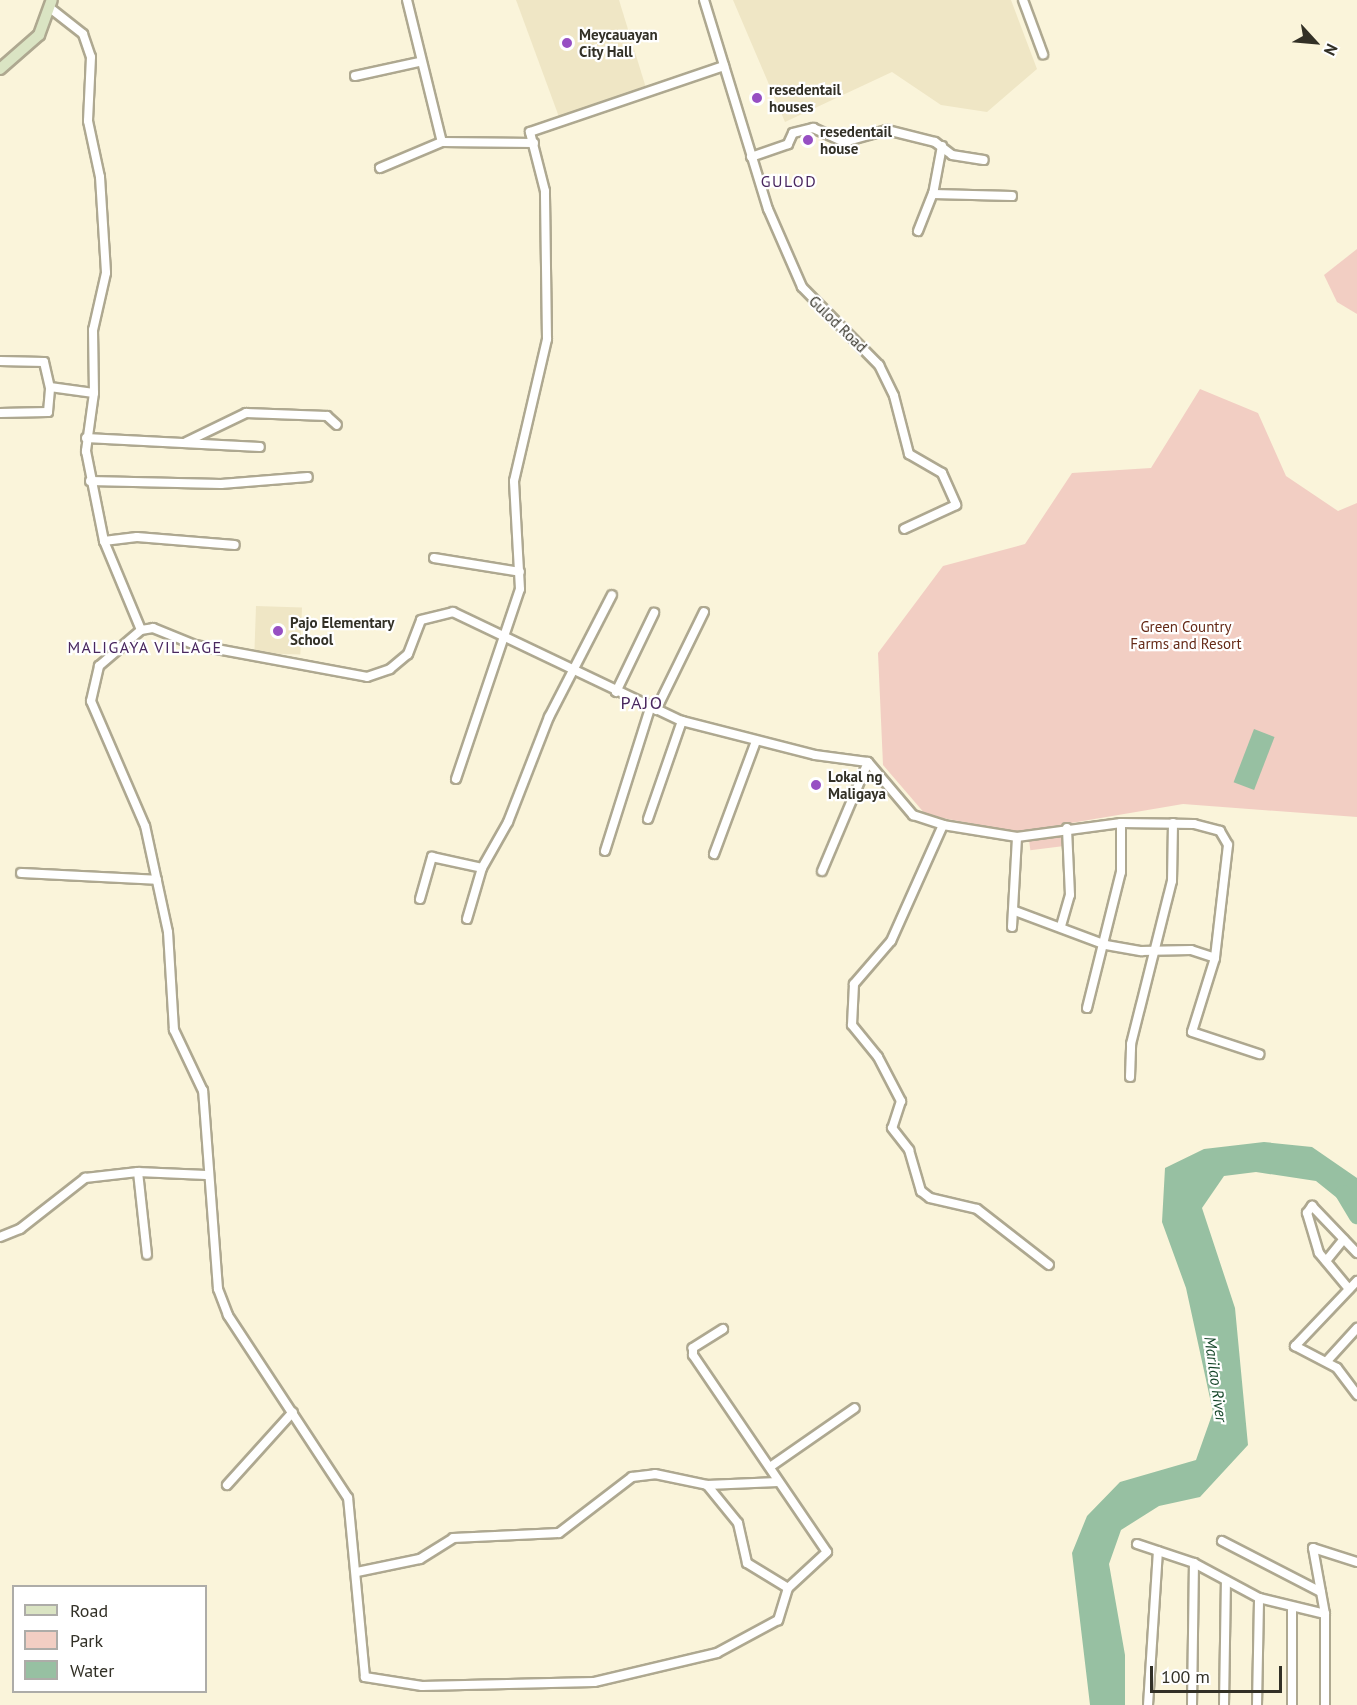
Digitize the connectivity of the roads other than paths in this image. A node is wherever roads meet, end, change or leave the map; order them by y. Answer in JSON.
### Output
{"nodes":[{"id":1,"x":406,"y":0,"type":"edge"},
{"id":2,"x":704,"y":0,"type":"edge"},
{"id":3,"x":1023,"y":0,"type":"edge"},
{"id":4,"x":51,"y":4,"type":"edge"},
{"id":5,"x":1043,"y":54,"type":"dead end"},
{"id":6,"x":419,"y":62,"type":"junction"},
{"id":7,"x":724,"y":66,"type":"junction"},
{"id":8,"x":0,"y":69,"type":"edge"},
{"id":9,"x":355,"y":76,"type":"dead end"},
{"id":10,"x":442,"y":142,"type":"junction"},
{"id":11,"x":534,"y":143,"type":"junction"},
{"id":12,"x":942,"y":146,"type":"junction"},
{"id":13,"x":751,"y":157,"type":"junction"},
{"id":14,"x":984,"y":160,"type":"dead end"},
{"id":15,"x":380,"y":168,"type":"dead end"},
{"id":16,"x":933,"y":193,"type":"junction"},
{"id":17,"x":1012,"y":196,"type":"dead end"},
{"id":18,"x":918,"y":231,"type":"dead end"},
{"id":19,"x":0,"y":361,"type":"edge"},
{"id":20,"x":50,"y":387,"type":"junction"},
{"id":21,"x":93,"y":393,"type":"junction"},
{"id":22,"x":0,"y":413,"type":"edge"},
{"id":23,"x":337,"y":425,"type":"dead end"},
{"id":24,"x":86,"y":438,"type":"junction"},
{"id":25,"x":186,"y":442,"type":"junction"},
{"id":26,"x":260,"y":447,"type":"dead end"},
{"id":27,"x":308,"y":477,"type":"dead end"},
{"id":28,"x":90,"y":481,"type":"junction"},
{"id":29,"x":904,"y":529,"type":"dead end"},
{"id":30,"x":104,"y":542,"type":"junction"},
{"id":31,"x":235,"y":545,"type":"dead end"},
{"id":32,"x":435,"y":558,"type":"dead end"},
{"id":33,"x":520,"y":572,"type":"junction"},
{"id":34,"x":612,"y":595,"type":"dead end"},
{"id":35,"x":704,"y":612,"type":"dead end"},
{"id":36,"x":654,"y":613,"type":"dead end"},
{"id":37,"x":141,"y":630,"type":"junction"},
{"id":38,"x":507,"y":637,"type":"junction"},
{"id":39,"x":573,"y":671,"type":"junction"},
{"id":40,"x":616,"y":692,"type":"junction"},
{"id":41,"x":653,"y":709,"type":"junction"},
{"id":42,"x":682,"y":721,"type":"junction"},
{"id":43,"x":756,"y":741,"type":"junction"},
{"id":44,"x":868,"y":762,"type":"junction"},
{"id":45,"x":456,"y":779,"type":"dead end"},
{"id":46,"x":648,"y":819,"type":"dead end"},
{"id":47,"x":1120,"y":823,"type":"junction"},
{"id":48,"x":1173,"y":823,"type":"junction"},
{"id":49,"x":943,"y":825,"type":"junction"},
{"id":50,"x":1067,"y":828,"type":"junction"},
{"id":51,"x":1017,"y":837,"type":"junction"},
{"id":52,"x":605,"y":850,"type":"dead end"},
{"id":53,"x":714,"y":854,"type":"dead end"},
{"id":54,"x":482,"y":868,"type":"junction"},
{"id":55,"x":822,"y":871,"type":"dead end"},
{"id":56,"x":21,"y":873,"type":"dead end"},
{"id":57,"x":157,"y":880,"type":"junction"},
{"id":58,"x":420,"y":899,"type":"dead end"},
{"id":59,"x":1015,"y":911,"type":"junction"},
{"id":60,"x":467,"y":919,"type":"dead end"},
{"id":61,"x":1061,"y":926,"type":"junction"},
{"id":62,"x":1012,"y":927,"type":"dead end"},
{"id":63,"x":1106,"y":945,"type":"junction"},
{"id":64,"x":1157,"y":950,"type":"junction"},
{"id":65,"x":1215,"y":957,"type":"junction"},
{"id":66,"x":1087,"y":1008,"type":"dead end"},
{"id":67,"x":1259,"y":1054,"type":"dead end"},
{"id":68,"x":1130,"y":1077,"type":"dead end"},
{"id":69,"x":138,"y":1172,"type":"junction"},
{"id":70,"x":206,"y":1175,"type":"junction"},
{"id":71,"x":0,"y":1237,"type":"edge"},
{"id":72,"x":1344,"y":1239,"type":"junction"},
{"id":73,"x":1357,"y":1252,"type":"edge"},
{"id":74,"x":147,"y":1255,"type":"dead end"},
{"id":75,"x":1326,"y":1260,"type":"junction"},
{"id":76,"x":1049,"y":1265,"type":"dead end"},
{"id":77,"x":1357,"y":1281,"type":"edge"},
{"id":78,"x":1349,"y":1289,"type":"junction"},
{"id":79,"x":1357,"y":1328,"type":"edge"},
{"id":80,"x":723,"y":1329,"type":"dead end"},
{"id":81,"x":1327,"y":1361,"type":"junction"},
{"id":82,"x":1357,"y":1377,"type":"edge"},
{"id":83,"x":1350,"y":1384,"type":"junction"},
{"id":84,"x":1357,"y":1395,"type":"edge"},
{"id":85,"x":855,"y":1408,"type":"dead end"},
{"id":86,"x":293,"y":1412,"type":"junction"},
{"id":87,"x":770,"y":1467,"type":"junction"},
{"id":88,"x":778,"y":1482,"type":"junction"},
{"id":89,"x":227,"y":1485,"type":"dead end"},
{"id":90,"x":707,"y":1485,"type":"junction"},
{"id":91,"x":1222,"y":1541,"type":"dead end"},
{"id":92,"x":1137,"y":1544,"type":"dead end"},
{"id":93,"x":1158,"y":1551,"type":"junction"},
{"id":94,"x":1357,"y":1562,"type":"edge"},
{"id":95,"x":1194,"y":1563,"type":"junction"},
{"id":96,"x":357,"y":1572,"type":"junction"},
{"id":97,"x":1227,"y":1581,"type":"junction"},
{"id":98,"x":788,"y":1588,"type":"junction"},
{"id":99,"x":1321,"y":1592,"type":"junction"},
{"id":100,"x":1259,"y":1598,"type":"junction"},
{"id":101,"x":1292,"y":1610,"type":"junction"},
{"id":102,"x":1325,"y":1614,"type":"junction"},
{"id":103,"x":1148,"y":1705,"type":"edge"},
{"id":104,"x":1192,"y":1705,"type":"edge"},
{"id":105,"x":1224,"y":1705,"type":"edge"},
{"id":106,"x":1257,"y":1705,"type":"edge"},
{"id":107,"x":1292,"y":1705,"type":"edge"},
{"id":108,"x":1326,"y":1705,"type":"edge"}],
"edges":[{"from":1,"to":6,"type":"street"},
{"from":2,"to":7,"type":"street","name":"Gulod Road"},
{"from":3,"to":5,"type":"street"},
{"from":4,"to":8,"type":"main road"},
{"from":4,"to":21,"type":"street"},
{"from":6,"to":9,"type":"street"},
{"from":6,"to":10,"type":"street"},
{"from":7,"to":11,"type":"street"},
{"from":7,"to":13,"type":"street","name":"Gulod Road"},
{"from":10,"to":11,"type":"street"},
{"from":10,"to":15,"type":"street"},
{"from":11,"to":33,"type":"street"},
{"from":12,"to":13,"type":"street"},
{"from":12,"to":14,"type":"street"},
{"from":12,"to":16,"type":"street"},
{"from":13,"to":29,"type":"street","name":"Gulod Road"},
{"from":16,"to":17,"type":"street"},
{"from":16,"to":18,"type":"street"},
{"from":19,"to":20,"type":"street"},
{"from":20,"to":21,"type":"street"},
{"from":20,"to":22,"type":"street"},
{"from":21,"to":24,"type":"street"},
{"from":23,"to":25,"type":"street"},
{"from":24,"to":25,"type":"street"},
{"from":24,"to":28,"type":"street"},
{"from":25,"to":26,"type":"street"},
{"from":27,"to":28,"type":"street"},
{"from":28,"to":30,"type":"street"},
{"from":30,"to":31,"type":"street"},
{"from":30,"to":37,"type":"street"},
{"from":32,"to":33,"type":"street"},
{"from":33,"to":38,"type":"street"},
{"from":34,"to":39,"type":"street"},
{"from":35,"to":41,"type":"street"},
{"from":36,"to":40,"type":"street"},
{"from":37,"to":38,"type":"street"},
{"from":37,"to":57,"type":"street"},
{"from":38,"to":39,"type":"street"},
{"from":38,"to":45,"type":"street"},
{"from":39,"to":40,"type":"street"},
{"from":39,"to":54,"type":"street"},
{"from":40,"to":41,"type":"street"},
{"from":41,"to":42,"type":"street"},
{"from":41,"to":52,"type":"street"},
{"from":42,"to":43,"type":"street"},
{"from":42,"to":46,"type":"street"},
{"from":43,"to":44,"type":"street"},
{"from":43,"to":53,"type":"street"},
{"from":44,"to":49,"type":"street"},
{"from":44,"to":55,"type":"street"},
{"from":47,"to":48,"type":"street"},
{"from":47,"to":50,"type":"street"},
{"from":47,"to":63,"type":"street"},
{"from":48,"to":64,"type":"street"},
{"from":48,"to":65,"type":"street"},
{"from":49,"to":51,"type":"street"},
{"from":49,"to":76,"type":"street"},
{"from":50,"to":51,"type":"street"},
{"from":50,"to":61,"type":"street"},
{"from":51,"to":59,"type":"street"},
{"from":54,"to":58,"type":"street"},
{"from":54,"to":60,"type":"street"},
{"from":56,"to":57,"type":"street"},
{"from":57,"to":70,"type":"street"},
{"from":59,"to":61,"type":"street"},
{"from":59,"to":62,"type":"street"},
{"from":61,"to":63,"type":"street"},
{"from":63,"to":64,"type":"street"},
{"from":63,"to":66,"type":"street"},
{"from":64,"to":65,"type":"street"},
{"from":64,"to":68,"type":"street"},
{"from":65,"to":67,"type":"street"},
{"from":69,"to":70,"type":"street"},
{"from":69,"to":71,"type":"street"},
{"from":69,"to":74,"type":"street"},
{"from":70,"to":86,"type":"street"},
{"from":72,"to":73,"type":"street"},
{"from":72,"to":75,"type":"street"},
{"from":72,"to":75,"type":"street"},
{"from":75,"to":78,"type":"street"},
{"from":77,"to":78,"type":"street"},
{"from":78,"to":81,"type":"street"},
{"from":79,"to":81,"type":"street"},
{"from":80,"to":87,"type":"street"},
{"from":81,"to":83,"type":"street"},
{"from":82,"to":83,"type":"street"},
{"from":83,"to":84,"type":"street"},
{"from":85,"to":87,"type":"street"},
{"from":86,"to":89,"type":"street"},
{"from":86,"to":96,"type":"street"},
{"from":87,"to":88,"type":"street"},
{"from":88,"to":90,"type":"street"},
{"from":88,"to":98,"type":"street"},
{"from":90,"to":96,"type":"street"},
{"from":90,"to":98,"type":"street"},
{"from":91,"to":99,"type":"street"},
{"from":92,"to":93,"type":"street"},
{"from":93,"to":95,"type":"street"},
{"from":93,"to":103,"type":"street"},
{"from":94,"to":99,"type":"street"},
{"from":95,"to":97,"type":"street"},
{"from":95,"to":104,"type":"street"},
{"from":96,"to":98,"type":"street"},
{"from":97,"to":100,"type":"street"},
{"from":97,"to":105,"type":"street"},
{"from":99,"to":102,"type":"street"},
{"from":100,"to":101,"type":"street"},
{"from":100,"to":106,"type":"street"},
{"from":101,"to":102,"type":"street"},
{"from":101,"to":107,"type":"street"},
{"from":102,"to":108,"type":"street"}]}
